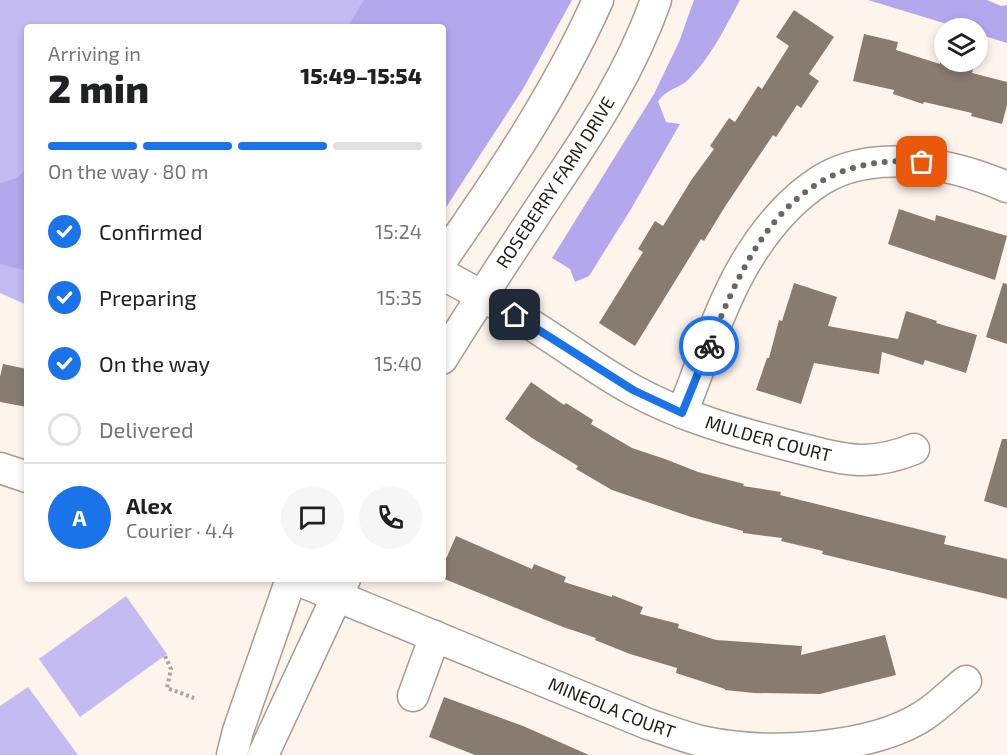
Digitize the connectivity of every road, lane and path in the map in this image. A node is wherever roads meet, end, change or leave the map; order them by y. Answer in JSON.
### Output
{"nodes":[{"id":1,"x":598,"y":0,"type":"edge"},
{"id":2,"x":656,"y":0,"type":"edge"},
{"id":3,"x":1007,"y":187,"type":"edge"},
{"id":4,"x":446,"y":255,"type":"edge"},
{"id":5,"x":446,"y":276,"type":"edge"},
{"id":6,"x":482,"y":296,"type":"junction"},
{"id":7,"x":446,"y":353,"type":"edge"},
{"id":8,"x":682,"y":413,"type":"junction"},
{"id":9,"x":914,"y":449,"type":"dead end"},
{"id":10,"x":0,"y":468,"type":"edge"},
{"id":11,"x":24,"y":476,"type":"edge"},
{"id":12,"x":292,"y":582,"type":"edge"},
{"id":13,"x":311,"y":582,"type":"edge"},
{"id":14,"x":341,"y":587,"type":"edge"},
{"id":15,"x":435,"y":636,"type":"junction"},
{"id":16,"x":165,"y":656,"type":"dead end"},
{"id":17,"x":966,"y":681,"type":"dead end"},
{"id":18,"x":412,"y":696,"type":"dead end"},
{"id":19,"x":194,"y":698,"type":"dead end"},
{"id":20,"x":232,"y":755,"type":"edge"},
{"id":21,"x":262,"y":755,"type":"edge"}],
"edges":[{"from":1,"to":4,"type":"street"},
{"from":2,"to":6,"type":"street","name":"ROSEBERRY FARM DRIVE"},
{"from":3,"to":8,"type":"street"},
{"from":5,"to":6,"type":"street","name":"MULDER COURT"},
{"from":6,"to":7,"type":"street","name":"ROSEBERRY FARM DRIVE"},
{"from":6,"to":8,"type":"street","name":"MULDER COURT"},
{"from":8,"to":9,"type":"street","name":"MULDER COURT"},
{"from":10,"to":11,"type":"street"},
{"from":12,"to":20,"type":"street"},
{"from":13,"to":14,"type":"street","name":"MINEOLA COURT"},
{"from":14,"to":15,"type":"street","name":"MINEOLA COURT"},
{"from":14,"to":21,"type":"street"},
{"from":15,"to":17,"type":"street","name":"MINEOLA COURT"},
{"from":15,"to":18,"type":"street"},
{"from":16,"to":19,"type":"path"}]}
